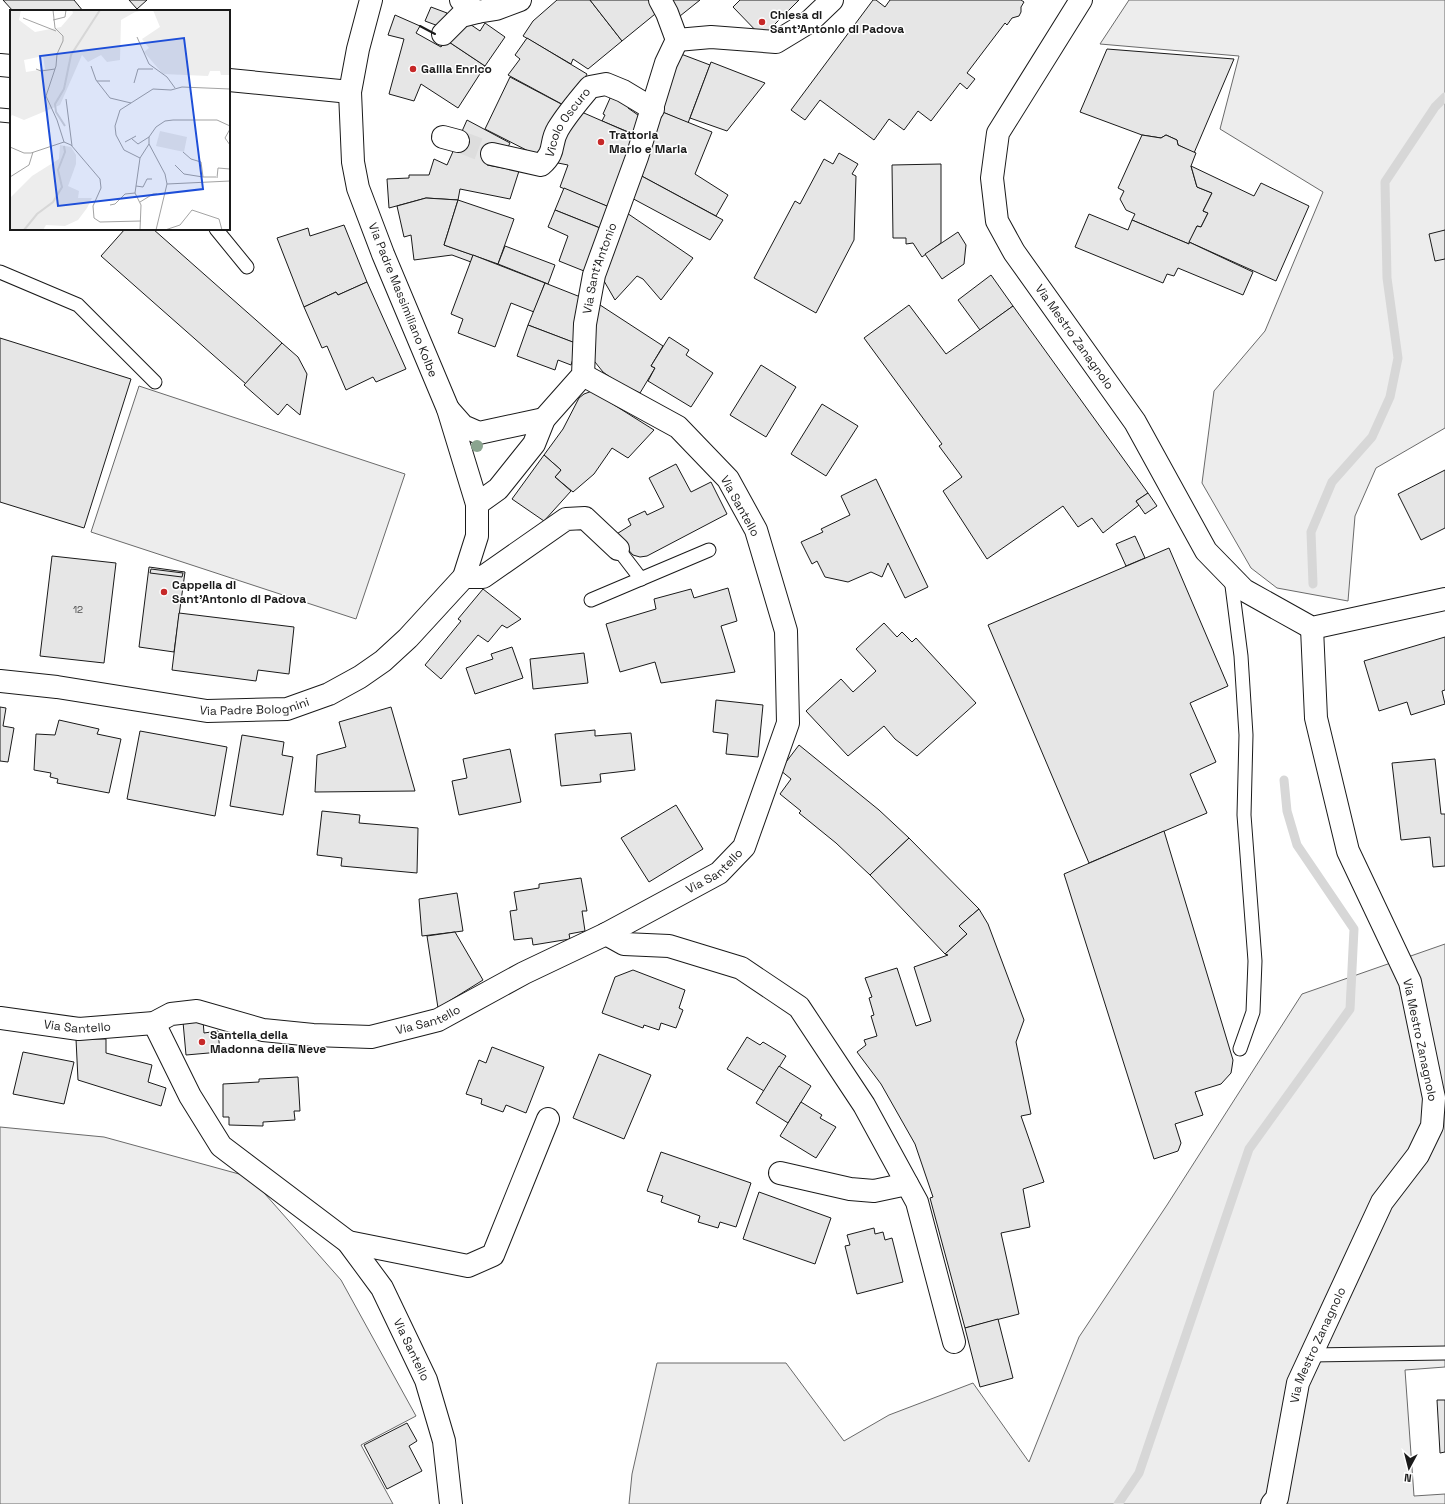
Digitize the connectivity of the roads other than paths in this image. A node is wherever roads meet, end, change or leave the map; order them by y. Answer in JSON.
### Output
{"nodes":[{"id":1,"x":371,"y":0,"type":"edge"},
{"id":2,"x":520,"y":0,"type":"edge"},
{"id":3,"x":832,"y":0,"type":"edge"},
{"id":4,"x":1081,"y":0,"type":"edge"},
{"id":5,"x":469,"y":6,"type":"edge"},
{"id":6,"x":664,"y":7,"type":"edge"},
{"id":7,"x":443,"y":34,"type":"dead end"},
{"id":8,"x":677,"y":40,"type":"junction"},
{"id":9,"x":0,"y":65,"type":"edge"},
{"id":10,"x":10,"y":66,"type":"edge"},
{"id":11,"x":235,"y":81,"type":"edge"},
{"id":12,"x":350,"y":92,"type":"junction"},
{"id":13,"x":653,"y":109,"type":"junction"},
{"id":14,"x":0,"y":115,"type":"edge"},
{"id":15,"x":10,"y":116,"type":"edge"},
{"id":16,"x":492,"y":154,"type":"tunnel mouth"},
{"id":17,"x":217,"y":230,"type":"edge"},
{"id":18,"x":247,"y":267,"type":"dead end"},
{"id":19,"x":0,"y":272,"type":"edge"},
{"id":20,"x":583,"y":375,"type":"junction"},
{"id":21,"x":156,"y":382,"type":"dead end"},
{"id":22,"x":448,"y":409,"type":"junction"},
{"id":23,"x":544,"y":419,"type":"junction"},
{"id":24,"x":477,"y":504,"type":"junction"},
{"id":25,"x":618,"y":549,"type":"joint"},
{"id":26,"x":709,"y":550,"type":"dead end"},
{"id":27,"x":1230,"y":576,"type":"junction"},
{"id":28,"x":464,"y":577,"type":"junction"},
{"id":29,"x":641,"y":579,"type":"junction"},
{"id":30,"x":1445,"y":599,"type":"edge"},
{"id":31,"x":590,"y":600,"type":"dead end"},
{"id":32,"x":1312,"y":628,"type":"junction"},
{"id":33,"x":0,"y":681,"type":"edge"},
{"id":34,"x":606,"y":934,"type":"junction"},
{"id":35,"x":0,"y":1018,"type":"edge"},
{"id":36,"x":154,"y":1023,"type":"junction"},
{"id":37,"x":1240,"y":1049,"type":"dead end"},
{"id":38,"x":548,"y":1119,"type":"dead end"},
{"id":39,"x":780,"y":1172,"type":"dead end"},
{"id":40,"x":906,"y":1184,"type":"junction"},
{"id":41,"x":348,"y":1242,"type":"junction"},
{"id":42,"x":954,"y":1342,"type":"dead end"},
{"id":43,"x":1445,"y":1353,"type":"edge"},
{"id":44,"x":1310,"y":1355,"type":"junction"},
{"id":45,"x":451,"y":1504,"type":"edge"},
{"id":46,"x":1272,"y":1504,"type":"edge"}],
"edges":[{"from":1,"to":12,"type":"street","name":"Via Padre Massimiliano Kolbe"},
{"from":2,"to":5,"type":"street"},
{"from":3,"to":8,"type":"street"},
{"from":4,"to":27,"type":"street","name":"Via Mestro Zanagnolo"},
{"from":5,"to":7,"type":"street"},
{"from":6,"to":8,"type":"street"},
{"from":8,"to":13,"type":"street","name":"Via Sant'Antonio"},
{"from":9,"to":10,"type":"street"},
{"from":11,"to":12,"type":"street"},
{"from":12,"to":22,"type":"street","name":"Via Padre Massimiliano Kolbe"},
{"from":13,"to":16,"type":"street","name":"Vicolo Oscuro"},
{"from":13,"to":20,"type":"street","name":"Via Sant'Antonio"},
{"from":14,"to":15,"type":"lane"},
{"from":17,"to":18,"type":"lane"},
{"from":19,"to":21,"type":"lane"},
{"from":20,"to":23,"type":"street"},
{"from":20,"to":34,"type":"street","name":"Via Santello"},
{"from":22,"to":23,"type":"street"},
{"from":22,"to":24,"type":"street","name":"Via Padre Massimiliano Kolbe"},
{"from":23,"to":24,"type":"street"},
{"from":24,"to":28,"type":"street","name":"Via Padre Bolognini"},
{"from":25,"to":28,"type":"street"},
{"from":25,"to":29,"type":"lane"},
{"from":26,"to":29,"type":"lane"},
{"from":27,"to":32,"type":"street","name":"Via Mestro Zanagnolo"},
{"from":27,"to":37,"type":"lane"},
{"from":28,"to":33,"type":"street","name":"Via Padre Bolognini"},
{"from":29,"to":31,"type":"lane"},
{"from":30,"to":32,"type":"street"},
{"from":32,"to":44,"type":"street","name":"Via Mestro Zanagnolo"},
{"from":34,"to":36,"type":"street","name":"Via Santello"},
{"from":34,"to":40,"type":"street"},
{"from":35,"to":36,"type":"street","name":"Via Santello"},
{"from":36,"to":41,"type":"street","name":"Via Santello"},
{"from":38,"to":41,"type":"street"},
{"from":39,"to":40,"type":"street"},
{"from":40,"to":42,"type":"street"},
{"from":41,"to":45,"type":"street","name":"Via Santello"},
{"from":43,"to":44,"type":"lane"},
{"from":44,"to":46,"type":"street","name":"Via Mestro Zanagnolo"}]}
